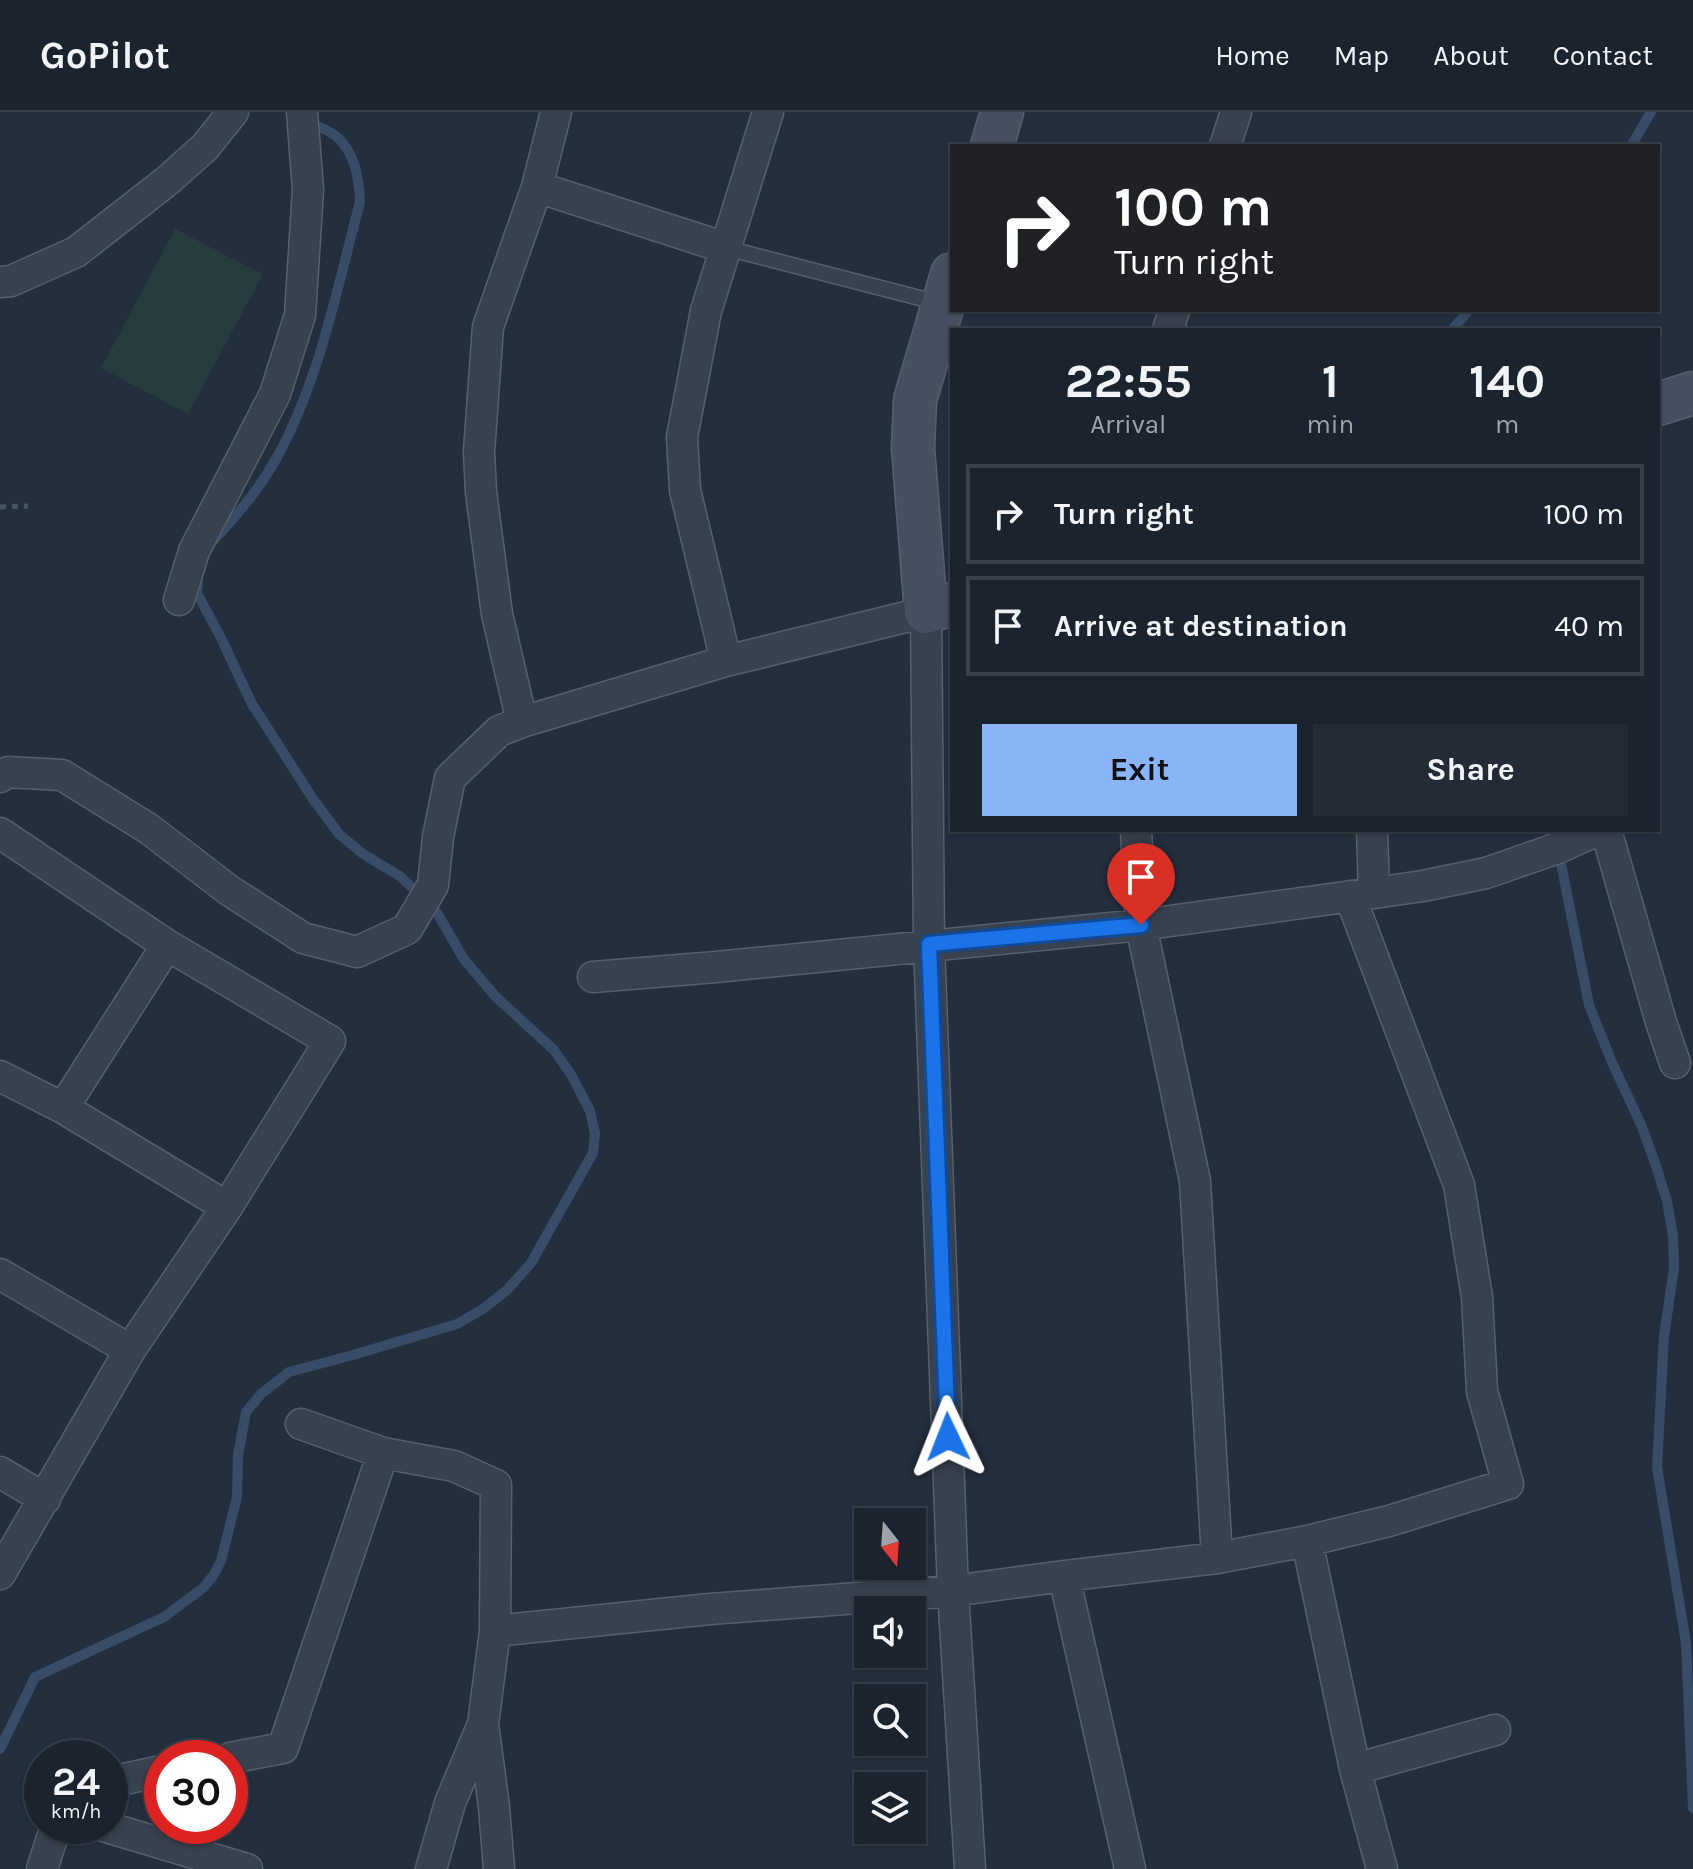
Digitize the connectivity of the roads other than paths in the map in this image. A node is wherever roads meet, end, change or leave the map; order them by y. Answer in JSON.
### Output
{"nodes":[{"id":1,"x":233,"y":112,"type":"edge"},
{"id":2,"x":302,"y":112,"type":"edge"},
{"id":3,"x":556,"y":112,"type":"edge"},
{"id":4,"x":768,"y":112,"type":"edge"},
{"id":5,"x":1002,"y":112,"type":"edge"},
{"id":6,"x":1236,"y":112,"type":"edge"},
{"id":7,"x":993,"y":144,"type":"edge"},
{"id":8,"x":1226,"y":144,"type":"edge"},
{"id":9,"x":537,"y":187,"type":"junction"},
{"id":10,"x":726,"y":248,"type":"junction"},
{"id":11,"x":0,"y":282,"type":"edge"},
{"id":12,"x":947,"y":289,"type":"edge"},
{"id":13,"x":1693,"y":393,"type":"edge"},
{"id":14,"x":1660,"y":403,"type":"edge"},
{"id":15,"x":179,"y":600,"type":"dead end"},
{"id":16,"x":939,"y":608,"type":"edge"},
{"id":17,"x":726,"y":661,"type":"junction"},
{"id":18,"x":511,"y":727,"type":"junction"},
{"id":19,"x":0,"y":777,"type":"edge"},
{"id":20,"x":1136,"y":832,"type":"edge"},
{"id":21,"x":1372,"y":832,"type":"edge"},
{"id":22,"x":1594,"y":832,"type":"edge"},
{"id":23,"x":1607,"y":832,"type":"edge"},
{"id":24,"x":0,"y":833,"type":"edge"},
{"id":25,"x":1362,"y":895,"type":"junction"},
{"id":26,"x":1141,"y":925,"type":"junction"},
{"id":27,"x":929,"y":944,"type":"junction"},
{"id":28,"x":167,"y":945,"type":"junction"},
{"id":29,"x":593,"y":977,"type":"dead end"},
{"id":30,"x":1675,"y":1063,"type":"dead end"},
{"id":31,"x":0,"y":1076,"type":"edge"},
{"id":32,"x":63,"y":1108,"type":"junction"},
{"id":33,"x":227,"y":1207,"type":"junction"},
{"id":34,"x":0,"y":1274,"type":"edge"},
{"id":35,"x":130,"y":1350,"type":"junction"},
{"id":36,"x":301,"y":1424,"type":"dead end"},
{"id":37,"x":383,"y":1453,"type":"junction"},
{"id":38,"x":0,"y":1472,"type":"edge"},
{"id":39,"x":45,"y":1499,"type":"junction"},
{"id":40,"x":1307,"y":1541,"type":"junction"},
{"id":41,"x":1217,"y":1558,"type":"junction"},
{"id":42,"x":0,"y":1574,"type":"edge"},
{"id":43,"x":1064,"y":1576,"type":"junction"},
{"id":44,"x":953,"y":1591,"type":"junction"},
{"id":45,"x":495,"y":1631,"type":"junction"},
{"id":46,"x":483,"y":1724,"type":"junction"},
{"id":47,"x":1495,"y":1730,"type":"dead end"},
{"id":48,"x":248,"y":1755,"type":"edge"},
{"id":49,"x":1355,"y":1769,"type":"junction"},
{"id":50,"x":128,"y":1833,"type":"edge"},
{"id":51,"x":50,"y":1844,"type":"edge"},
{"id":52,"x":42,"y":1869,"type":"edge"},
{"id":53,"x":247,"y":1869,"type":"edge"},
{"id":54,"x":431,"y":1869,"type":"edge"},
{"id":55,"x":499,"y":1869,"type":"edge"},
{"id":56,"x":970,"y":1869,"type":"edge"},
{"id":57,"x":1129,"y":1869,"type":"edge"},
{"id":58,"x":1382,"y":1869,"type":"edge"}],
"edges":[{"from":1,"to":11,"type":"street"},
{"from":2,"to":15,"type":"street"},
{"from":3,"to":9,"type":"street"},
{"from":4,"to":10,"type":"street"},
{"from":5,"to":7,"type":"street"},
{"from":6,"to":8,"type":"street"},
{"from":9,"to":10,"type":"street"},
{"from":9,"to":18,"type":"street"},
{"from":10,"to":12,"type":"lane"},
{"from":10,"to":17,"type":"street"},
{"from":12,"to":16,"type":"street"},
{"from":13,"to":14,"type":"street"},
{"from":16,"to":17,"type":"street"},
{"from":16,"to":27,"type":"street"},
{"from":17,"to":18,"type":"street"},
{"from":18,"to":19,"type":"street"},
{"from":20,"to":26,"type":"street"},
{"from":21,"to":25,"type":"street"},
{"from":22,"to":25,"type":"street"},
{"from":23,"to":30,"type":"street"},
{"from":24,"to":28,"type":"street"},
{"from":25,"to":26,"type":"street"},
{"from":25,"to":40,"type":"street"},
{"from":26,"to":27,"type":"street"},
{"from":26,"to":41,"type":"street"},
{"from":27,"to":29,"type":"street"},
{"from":27,"to":44,"type":"street"},
{"from":28,"to":32,"type":"street"},
{"from":28,"to":33,"type":"street"},
{"from":31,"to":32,"type":"street"},
{"from":32,"to":33,"type":"street"},
{"from":33,"to":35,"type":"street"},
{"from":34,"to":35,"type":"street"},
{"from":35,"to":39,"type":"street"},
{"from":36,"to":37,"type":"street"},
{"from":37,"to":45,"type":"street"},
{"from":37,"to":48,"type":"street"},
{"from":38,"to":39,"type":"street"},
{"from":39,"to":42,"type":"street"},
{"from":40,"to":41,"type":"street"},
{"from":40,"to":49,"type":"street"},
{"from":41,"to":43,"type":"street"},
{"from":43,"to":44,"type":"street"},
{"from":43,"to":57,"type":"street"},
{"from":44,"to":45,"type":"street"},
{"from":44,"to":56,"type":"street"},
{"from":45,"to":46,"type":"street"},
{"from":46,"to":54,"type":"street"},
{"from":46,"to":55,"type":"street"},
{"from":47,"to":49,"type":"street"},
{"from":49,"to":58,"type":"street"},
{"from":50,"to":53,"type":"street"},
{"from":51,"to":52,"type":"street"}]}
